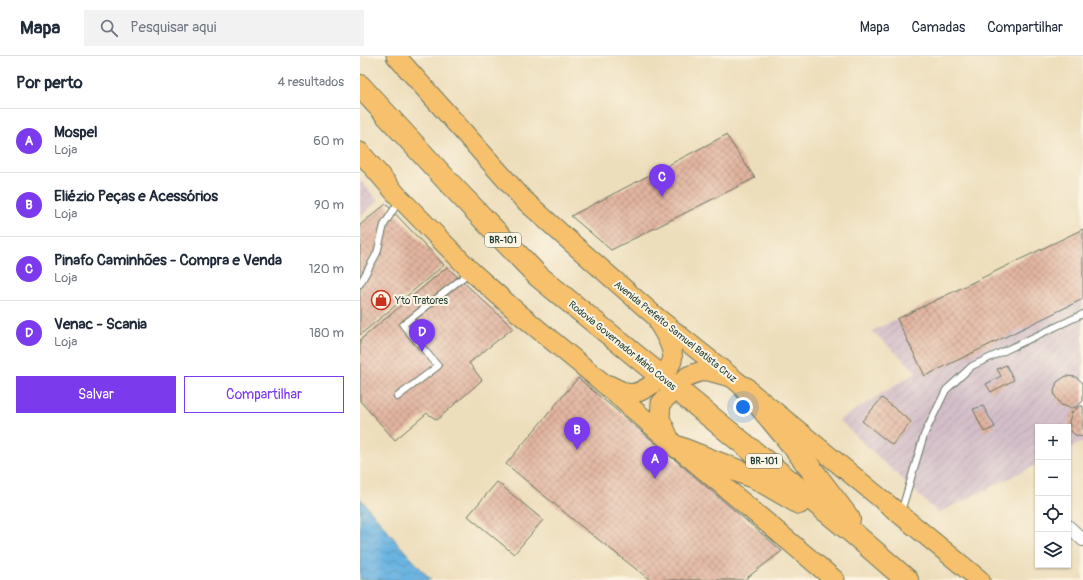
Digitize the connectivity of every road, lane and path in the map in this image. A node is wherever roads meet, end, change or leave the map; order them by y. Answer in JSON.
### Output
{"nodes":[{"id":1,"x":396,"y":56,"type":"edge"},
{"id":2,"x":360,"y":86,"type":"edge"},
{"id":3,"x":360,"y":152,"type":"edge"},
{"id":4,"x":401,"y":198,"type":"junction"},
{"id":5,"x":471,"y":271,"type":"junction"},
{"id":6,"x":360,"y":284,"type":"edge"},
{"id":7,"x":1083,"y":314,"type":"edge"},
{"id":8,"x":655,"y":316,"type":"junction"},
{"id":9,"x":602,"y":382,"type":"junction"},
{"id":10,"x":669,"y":383,"type":"junction"},
{"id":11,"x":739,"y":383,"type":"junction"},
{"id":12,"x":397,"y":397,"type":"dead end"},
{"id":13,"x":674,"y":444,"type":"junction"},
{"id":14,"x":900,"y":515,"type":"junction"},
{"id":15,"x":1071,"y":529,"type":"edge"},
{"id":16,"x":853,"y":533,"type":"junction"},
{"id":17,"x":1083,"y":540,"type":"edge"},
{"id":18,"x":876,"y":553,"type":"junction"},
{"id":19,"x":834,"y":580,"type":"edge"},
{"id":20,"x":908,"y":580,"type":"edge"},
{"id":21,"x":980,"y":580,"type":"edge"}],
"edges":[{"from":1,"to":8,"type":"main road","name":"Avenida Prefeito Samuel Batista Cruz"},
{"from":2,"to":10,"type":"highway","name":"Rodovia Governador Mário Covas","number":"BR-101"},
{"from":3,"to":4,"type":"main road"},
{"from":4,"to":5,"type":"main road"},
{"from":4,"to":6,"type":"lane"},
{"from":5,"to":9,"type":"main road"},
{"from":5,"to":12,"type":"lane"},
{"from":7,"to":14,"type":"lane"},
{"from":8,"to":10,"type":"main road"},
{"from":8,"to":11,"type":"main road","name":"Avenida Prefeito Samuel Batista Cruz"},
{"from":9,"to":10,"type":"main road"},
{"from":9,"to":13,"type":"main road"},
{"from":10,"to":11,"type":"main road"},
{"from":10,"to":13,"type":"main road"},
{"from":10,"to":16,"type":"highway","name":"Rodovia Governador Mário Covas","number":"BR-101"},
{"from":11,"to":14,"type":"main road","name":"Avenida Prefeito Samuel Batista Cruz"},
{"from":11,"to":18,"type":"highway"},
{"from":13,"to":16,"type":"highway"},
{"from":13,"to":19,"type":"main road"},
{"from":14,"to":21,"type":"main road","name":"Avenida Prefeito Samuel Batista Cruz"},
{"from":15,"to":17,"type":"street"},
{"from":16,"to":18,"type":"highway","name":"Rodovia Governador Mário Covas","number":"BR-101"},
{"from":18,"to":20,"type":"highway","name":"Rodovia Governador Mário Covas","number":"BR-101"}]}
